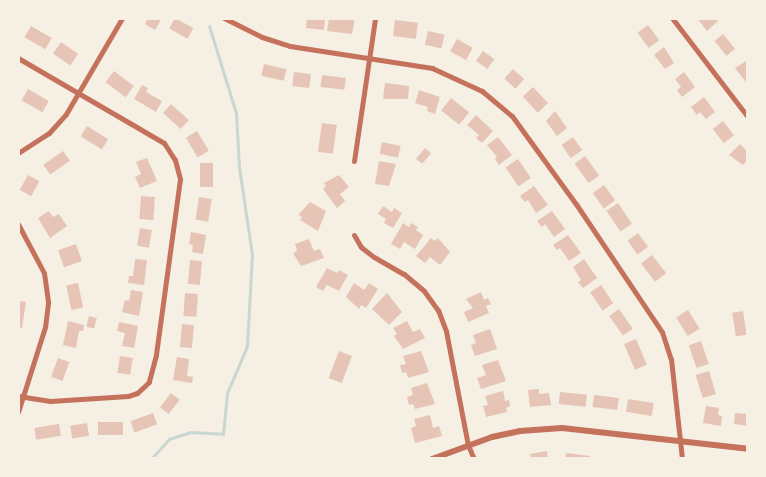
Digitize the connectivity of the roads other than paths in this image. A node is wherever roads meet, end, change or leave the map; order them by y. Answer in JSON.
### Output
{"nodes":[{"id":1,"x":122,"y":18,"type":"edge"},
{"id":2,"x":224,"y":18,"type":"edge"},
{"id":3,"x":375,"y":18,"type":"edge"},
{"id":4,"x":672,"y":18,"type":"edge"},
{"id":5,"x":369,"y":57,"type":"junction"},
{"id":6,"x":18,"y":58,"type":"edge"},
{"id":7,"x":80,"y":92,"type":"junction"},
{"id":8,"x":748,"y":117,"type":"edge"},
{"id":9,"x":18,"y":153,"type":"edge"},
{"id":10,"x":354,"y":161,"type":"dead end"},
{"id":11,"x":18,"y":224,"type":"edge"},
{"id":12,"x":354,"y":235,"type":"dead end"},
{"id":13,"x":20,"y":397,"type":"edge"},
{"id":14,"x":18,"y":412,"type":"edge"},
{"id":15,"x":681,"y":440,"type":"junction"},
{"id":16,"x":468,"y":445,"type":"junction"},
{"id":17,"x":748,"y":449,"type":"edge"},
{"id":18,"x":432,"y":459,"type":"edge"},
{"id":19,"x":474,"y":459,"type":"edge"},
{"id":20,"x":682,"y":459,"type":"edge"}],
"edges":[{"from":1,"to":7,"type":"street"},
{"from":2,"to":5,"type":"street"},
{"from":3,"to":5,"type":"street"},
{"from":4,"to":8,"type":"street"},
{"from":5,"to":10,"type":"street"},
{"from":5,"to":15,"type":"street"},
{"from":6,"to":7,"type":"street"},
{"from":7,"to":9,"type":"street"},
{"from":7,"to":13,"type":"street"},
{"from":11,"to":13,"type":"street"},
{"from":12,"to":16,"type":"street"},
{"from":13,"to":14,"type":"street"},
{"from":15,"to":16,"type":"street"},
{"from":15,"to":17,"type":"street"},
{"from":15,"to":20,"type":"street"},
{"from":16,"to":18,"type":"street"},
{"from":16,"to":19,"type":"street"}]}
